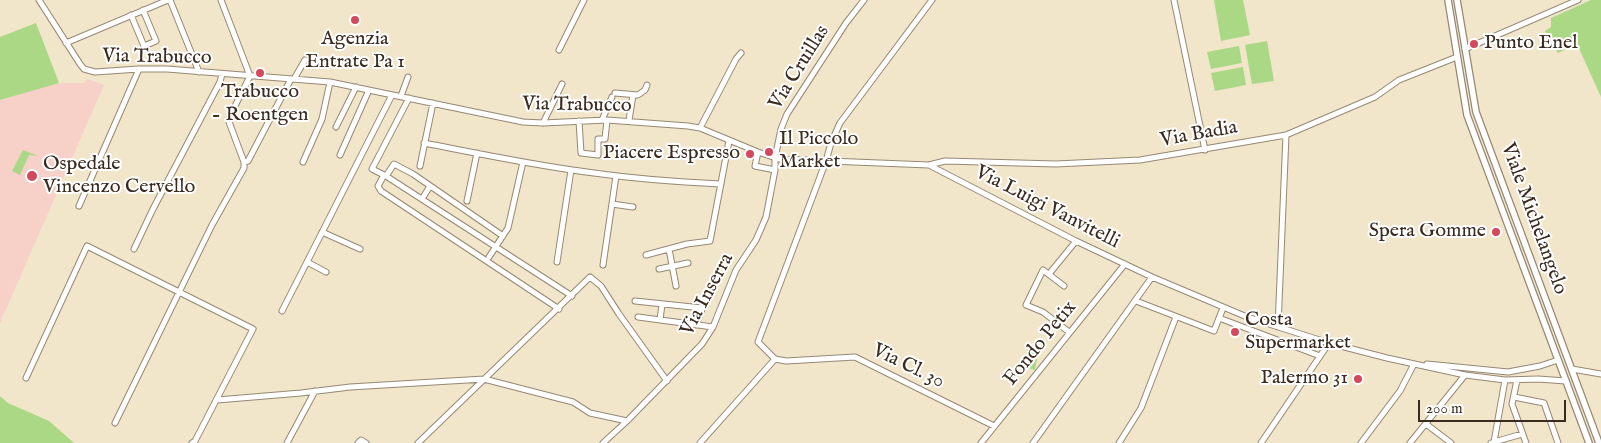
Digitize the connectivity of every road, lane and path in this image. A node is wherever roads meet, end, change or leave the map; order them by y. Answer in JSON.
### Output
{"nodes":[{"id":1,"x":39,"y":0,"type":"edge"},
{"id":2,"x":169,"y":0,"type":"edge"},
{"id":3,"x":221,"y":0,"type":"edge"},
{"id":4,"x":584,"y":0,"type":"edge"},
{"id":5,"x":864,"y":0,"type":"edge"},
{"id":6,"x":932,"y":0,"type":"edge"},
{"id":7,"x":1174,"y":0,"type":"edge"},
{"id":8,"x":1448,"y":0,"type":"edge"},
{"id":9,"x":1457,"y":0,"type":"edge"},
{"id":10,"x":1578,"y":0,"type":"edge"},
{"id":11,"x":143,"y":10,"type":"junction"},
{"id":12,"x":131,"y":15,"type":"junction"},
{"id":13,"x":66,"y":42,"type":"junction"},
{"id":14,"x":1465,"y":49,"type":"junction"},
{"id":15,"x":559,"y":50,"type":"dead end"},
{"id":16,"x":741,"y":53,"type":"dead end"},
{"id":17,"x":1456,"y":57,"type":"junction"},
{"id":18,"x":305,"y":60,"type":"dead end"},
{"id":19,"x":139,"y":69,"type":"junction"},
{"id":20,"x":199,"y":72,"type":"junction"},
{"id":21,"x":222,"y":74,"type":"junction"},
{"id":22,"x":250,"y":76,"type":"junction"},
{"id":23,"x":408,"y":77,"type":"dead end"},
{"id":24,"x":293,"y":79,"type":"junction"},
{"id":25,"x":330,"y":82,"type":"junction"},
{"id":26,"x":562,"y":84,"type":"dead end"},
{"id":27,"x":648,"y":85,"type":"dead end"},
{"id":28,"x":356,"y":87,"type":"junction"},
{"id":29,"x":369,"y":90,"type":"junction"},
{"id":30,"x":392,"y":94,"type":"junction"},
{"id":31,"x":401,"y":96,"type":"junction"},
{"id":32,"x":633,"y":96,"type":"junction"},
{"id":33,"x":410,"y":98,"type":"junction"},
{"id":34,"x":433,"y":103,"type":"junction"},
{"id":35,"x":605,"y":120,"type":"junction"},
{"id":36,"x":629,"y":120,"type":"junction"},
{"id":37,"x":579,"y":121,"type":"junction"},
{"id":38,"x":543,"y":123,"type":"junction"},
{"id":39,"x":336,"y":127,"type":"dead end"},
{"id":40,"x":700,"y":128,"type":"junction"},
{"id":41,"x":1286,"y":135,"type":"junction"},
{"id":42,"x":729,"y":141,"type":"junction"},
{"id":43,"x":424,"y":143,"type":"junction"},
{"id":44,"x":1205,"y":150,"type":"junction"},
{"id":45,"x":758,"y":152,"type":"junction"},
{"id":46,"x":477,"y":153,"type":"junction"},
{"id":47,"x":340,"y":155,"type":"dead end"},
{"id":48,"x":775,"y":158,"type":"junction"},
{"id":49,"x":244,"y":162,"type":"junction"},
{"id":50,"x":303,"y":162,"type":"dead end"},
{"id":51,"x":523,"y":162,"type":"junction"},
{"id":52,"x":826,"y":162,"type":"junction"},
{"id":53,"x":928,"y":165,"type":"junction"},
{"id":54,"x":420,"y":166,"type":"dead end"},
{"id":55,"x":571,"y":170,"type":"junction"},
{"id":56,"x":775,"y":170,"type":"junction"},
{"id":57,"x":385,"y":175,"type":"junction"},
{"id":58,"x":616,"y":176,"type":"junction"},
{"id":59,"x":721,"y":184,"type":"junction"},
{"id":60,"x":430,"y":186,"type":"junction"},
{"id":61,"x":422,"y":199,"type":"junction"},
{"id":62,"x":467,"y":201,"type":"dead end"},
{"id":63,"x":612,"y":204,"type":"junction"},
{"id":64,"x":79,"y":206,"type":"dead end"},
{"id":65,"x":633,"y":207,"type":"dead end"},
{"id":66,"x":322,"y":232,"type":"junction"},
{"id":67,"x":503,"y":236,"type":"junction"},
{"id":68,"x":1076,"y":241,"type":"junction"},
{"id":69,"x":497,"y":247,"type":"junction"},
{"id":70,"x":669,"y":248,"type":"junction"},
{"id":71,"x":134,"y":249,"type":"dead end"},
{"id":72,"x":360,"y":249,"type":"dead end"},
{"id":73,"x":646,"y":255,"type":"dead end"},
{"id":74,"x":489,"y":257,"type":"dead end"},
{"id":75,"x":307,"y":262,"type":"junction"},
{"id":76,"x":557,"y":262,"type":"dead end"},
{"id":77,"x":688,"y":263,"type":"dead end"},
{"id":78,"x":1125,"y":264,"type":"junction"},
{"id":79,"x":1533,"y":264,"type":"junction"},
{"id":80,"x":603,"y":265,"type":"dead end"},
{"id":81,"x":673,"y":266,"type":"junction"},
{"id":82,"x":1523,"y":268,"type":"junction"},
{"id":83,"x":659,"y":269,"type":"dead end"},
{"id":84,"x":326,"y":272,"type":"dead end"},
{"id":85,"x":1049,"y":274,"type":"junction"},
{"id":86,"x":1152,"y":277,"type":"junction"},
{"id":87,"x":676,"y":286,"type":"dead end"},
{"id":88,"x":711,"y":286,"type":"dead end"},
{"id":89,"x":1064,"y":286,"type":"dead end"},
{"id":90,"x":178,"y":291,"type":"junction"},
{"id":91,"x":572,"y":296,"type":"junction"},
{"id":92,"x":635,"y":301,"type":"dead end"},
{"id":93,"x":1136,"y":301,"type":"junction"},
{"id":94,"x":662,"y":304,"type":"junction"},
{"id":95,"x":702,"y":308,"type":"junction"},
{"id":96,"x":1223,"y":308,"type":"junction"},
{"id":97,"x":559,"y":309,"type":"junction"},
{"id":98,"x":282,"y":311,"type":"dead end"},
{"id":99,"x":638,"y":317,"type":"dead end"},
{"id":100,"x":1176,"y":317,"type":"junction"},
{"id":101,"x":1219,"y":318,"type":"junction"},
{"id":102,"x":660,"y":320,"type":"junction"},
{"id":103,"x":696,"y":325,"type":"junction"},
{"id":104,"x":713,"y":327,"type":"junction"},
{"id":105,"x":1278,"y":327,"type":"junction"},
{"id":106,"x":1069,"y":332,"type":"junction"},
{"id":107,"x":1329,"y":343,"type":"junction"},
{"id":108,"x":1320,"y":356,"type":"junction"},
{"id":109,"x":775,"y":359,"type":"junction"},
{"id":110,"x":1558,"y":360,"type":"junction"},
{"id":111,"x":1414,"y":364,"type":"junction"},
{"id":112,"x":1572,"y":369,"type":"junction"},
{"id":113,"x":1601,"y":374,"type":"edge"},
{"id":114,"x":1465,"y":375,"type":"junction"},
{"id":115,"x":26,"y":378,"type":"dead end"},
{"id":116,"x":484,"y":379,"type":"junction"},
{"id":117,"x":1505,"y":380,"type":"junction"},
{"id":118,"x":1517,"y":380,"type":"junction"},
{"id":119,"x":667,"y":381,"type":"junction"},
{"id":120,"x":1566,"y":381,"type":"junction"},
{"id":121,"x":315,"y":391,"type":"junction"},
{"id":122,"x":1514,"y":398,"type":"junction"},
{"id":123,"x":217,"y":400,"type":"junction"},
{"id":124,"x":626,"y":421,"type":"junction"},
{"id":125,"x":115,"y":423,"type":"dead end"},
{"id":126,"x":1426,"y":424,"type":"junction"},
{"id":127,"x":994,"y":426,"type":"junction"},
{"id":128,"x":1522,"y":434,"type":"junction"},
{"id":129,"x":1492,"y":442,"type":"edge"},
{"id":130,"x":192,"y":443,"type":"edge"},
{"id":131,"x":287,"y":443,"type":"edge"},
{"id":132,"x":358,"y":443,"type":"edge"},
{"id":133,"x":366,"y":443,"type":"edge"},
{"id":134,"x":418,"y":443,"type":"edge"},
{"id":135,"x":603,"y":443,"type":"edge"},
{"id":136,"x":700,"y":443,"type":"edge"},
{"id":137,"x":981,"y":443,"type":"edge"},
{"id":138,"x":1033,"y":443,"type":"edge"},
{"id":139,"x":1119,"y":443,"type":"edge"},
{"id":140,"x":1261,"y":443,"type":"edge"},
{"id":141,"x":1361,"y":443,"type":"edge"},
{"id":142,"x":1410,"y":443,"type":"edge"},
{"id":143,"x":1451,"y":443,"type":"edge"},
{"id":144,"x":1526,"y":443,"type":"edge"},
{"id":145,"x":1558,"y":443,"type":"edge"},
{"id":146,"x":1589,"y":443,"type":"edge"},
{"id":147,"x":1599,"y":443,"type":"edge"}],
"edges":[{"from":1,"to":13,"type":"street","name":"Via Trabucco"},
{"from":2,"to":11,"type":"street"},
{"from":2,"to":20,"type":"street"},
{"from":3,"to":22,"type":"street"},
{"from":4,"to":15,"type":"street"},
{"from":5,"to":48,"type":"street","name":"Via Cruillas"},
{"from":6,"to":52,"type":"street"},
{"from":7,"to":44,"type":"street"},
{"from":8,"to":17,"type":"street","name":"Viale Michelangelo"},
{"from":9,"to":14,"type":"street","name":"Viale Michelangelo"},
{"from":10,"to":14,"type":"street"},
{"from":11,"to":12,"type":"street"},
{"from":11,"to":12,"type":"street"},
{"from":12,"to":13,"type":"street"},
{"from":13,"to":19,"type":"street","name":"Via Trabucco"},
{"from":14,"to":79,"type":"street","name":"Viale Michelangelo"},
{"from":16,"to":40,"type":"street"},
{"from":17,"to":41,"type":"street","name":"Via Badia"},
{"from":17,"to":82,"type":"street","name":"Viale Michelangelo"},
{"from":18,"to":24,"type":"street"},
{"from":19,"to":20,"type":"street","name":"Via Trabucco"},
{"from":19,"to":64,"type":"street"},
{"from":20,"to":21,"type":"street","name":"Via Trabucco"},
{"from":21,"to":22,"type":"street","name":"Via Trabucco"},
{"from":21,"to":71,"type":"street","name":"Via Trabucco"},
{"from":22,"to":24,"type":"street","name":"Via Trabucco"},
{"from":22,"to":49,"type":"street"},
{"from":23,"to":31,"type":"street"},
{"from":24,"to":25,"type":"street","name":"Via Trabucco"},
{"from":24,"to":49,"type":"street"},
{"from":25,"to":28,"type":"street","name":"Via Trabucco"},
{"from":25,"to":50,"type":"street"},
{"from":26,"to":38,"type":"street"},
{"from":27,"to":32,"type":"street"},
{"from":28,"to":29,"type":"street","name":"Via Trabucco"},
{"from":28,"to":39,"type":"street"},
{"from":29,"to":30,"type":"street","name":"Via Trabucco"},
{"from":29,"to":47,"type":"street"},
{"from":30,"to":31,"type":"street","name":"Via Trabucco"},
{"from":30,"to":66,"type":"street"},
{"from":31,"to":33,"type":"street","name":"Via Trabucco"},
{"from":32,"to":35,"type":"street"},
{"from":32,"to":36,"type":"street"},
{"from":33,"to":34,"type":"street","name":"Via Trabucco"},
{"from":33,"to":57,"type":"street"},
{"from":34,"to":38,"type":"street","name":"Via Trabucco"},
{"from":34,"to":43,"type":"street"},
{"from":35,"to":36,"type":"street","name":"Via Trabucco"},
{"from":35,"to":37,"type":"street","name":"Via Trabucco"},
{"from":35,"to":37,"type":"street"},
{"from":36,"to":40,"type":"street","name":"Via Trabucco"},
{"from":37,"to":38,"type":"street","name":"Via Trabucco"},
{"from":40,"to":42,"type":"street","name":"Via Trabucco"},
{"from":41,"to":44,"type":"street","name":"Via Badia"},
{"from":41,"to":105,"type":"street"},
{"from":42,"to":45,"type":"street","name":"Via Trabucco"},
{"from":42,"to":59,"type":"street"},
{"from":43,"to":46,"type":"street"},
{"from":43,"to":54,"type":"street"},
{"from":44,"to":53,"type":"street","name":"Via Badia"},
{"from":45,"to":48,"type":"street","name":"Via Trabucco"},
{"from":45,"to":56,"type":"street"},
{"from":46,"to":51,"type":"street"},
{"from":46,"to":62,"type":"street"},
{"from":48,"to":52,"type":"street","name":"Via Trabucco"},
{"from":48,"to":56,"type":"street","name":"Via Inserra"},
{"from":49,"to":90,"type":"street"},
{"from":51,"to":55,"type":"street"},
{"from":51,"to":67,"type":"street"},
{"from":52,"to":53,"type":"street","name":"Via Trabucco"},
{"from":52,"to":109,"type":"street"},
{"from":53,"to":68,"type":"street","name":"Via Luigi Vanvitelli"},
{"from":55,"to":58,"type":"street"},
{"from":55,"to":76,"type":"street"},
{"from":56,"to":104,"type":"street","name":"Via Inserra"},
{"from":57,"to":60,"type":"street"},
{"from":57,"to":61,"type":"street"},
{"from":57,"to":97,"type":"street"},
{"from":58,"to":59,"type":"street"},
{"from":58,"to":63,"type":"street"},
{"from":59,"to":70,"type":"street"},
{"from":60,"to":61,"type":"street"},
{"from":60,"to":67,"type":"street"},
{"from":61,"to":69,"type":"street"},
{"from":63,"to":65,"type":"street"},
{"from":63,"to":80,"type":"street"},
{"from":66,"to":72,"type":"street"},
{"from":66,"to":75,"type":"street"},
{"from":67,"to":69,"type":"street"},
{"from":68,"to":78,"type":"street","name":"Via Luigi Vanvitelli"},
{"from":68,"to":85,"type":"street"},
{"from":69,"to":74,"type":"street"},
{"from":69,"to":91,"type":"street"},
{"from":70,"to":73,"type":"street"},
{"from":70,"to":81,"type":"street"},
{"from":75,"to":84,"type":"street"},
{"from":75,"to":98,"type":"street"},
{"from":77,"to":81,"type":"street"},
{"from":78,"to":86,"type":"street","name":"Via Luigi Vanvitelli"},
{"from":78,"to":106,"type":"street","name":"Fondo Petix"},
{"from":79,"to":82,"type":"street"},
{"from":79,"to":112,"type":"street","name":"Viale Michelangelo"},
{"from":81,"to":83,"type":"street"},
{"from":81,"to":87,"type":"street"},
{"from":82,"to":110,"type":"street","name":"Viale Michelangelo"},
{"from":85,"to":89,"type":"street"},
{"from":85,"to":106,"type":"street"},
{"from":86,"to":93,"type":"street"},
{"from":86,"to":96,"type":"street","name":"Via Luigi Vanvitelli"},
{"from":88,"to":95,"type":"street"},
{"from":90,"to":115,"type":"street"},
{"from":90,"to":123,"type":"street"},
{"from":90,"to":125,"type":"street"},
{"from":91,"to":97,"type":"street"},
{"from":91,"to":119,"type":"street"},
{"from":92,"to":94,"type":"street"},
{"from":93,"to":100,"type":"street"},
{"from":93,"to":138,"type":"street"},
{"from":94,"to":95,"type":"street"},
{"from":94,"to":102,"type":"street"},
{"from":95,"to":103,"type":"street"},
{"from":96,"to":101,"type":"street"},
{"from":96,"to":105,"type":"street","name":"Via Luigi Vanvitelli"},
{"from":97,"to":116,"type":"street"},
{"from":99,"to":102,"type":"street"},
{"from":100,"to":101,"type":"street"},
{"from":100,"to":139,"type":"street"},
{"from":101,"to":108,"type":"street"},
{"from":102,"to":103,"type":"street"},
{"from":103,"to":104,"type":"street"},
{"from":104,"to":119,"type":"street","name":"Via Inserra"},
{"from":105,"to":107,"type":"street","name":"Via Luigi Vanvitelli"},
{"from":106,"to":127,"type":"street","name":"Fondo Petix"},
{"from":107,"to":108,"type":"street"},
{"from":107,"to":111,"type":"street","name":"Via Luigi Vanvitelli"},
{"from":108,"to":140,"type":"street"},
{"from":109,"to":127,"type":"street","name":"Via Cl. 30"},
{"from":109,"to":136,"type":"street"},
{"from":110,"to":111,"type":"street"},
{"from":110,"to":120,"type":"street","name":"Viale Michelangelo"},
{"from":111,"to":114,"type":"street"},
{"from":111,"to":141,"type":"street"},
{"from":112,"to":113,"type":"street"},
{"from":112,"to":147,"type":"street","name":"Viale Michelangelo"},
{"from":114,"to":117,"type":"street"},
{"from":114,"to":126,"type":"street"},
{"from":116,"to":121,"type":"street"},
{"from":116,"to":124,"type":"street"},
{"from":116,"to":134,"type":"street"},
{"from":117,"to":118,"type":"street"},
{"from":117,"to":129,"type":"street"},
{"from":118,"to":120,"type":"street"},
{"from":118,"to":122,"type":"street"},
{"from":119,"to":124,"type":"street","name":"Via Inserra"},
{"from":120,"to":146,"type":"street","name":"Viale Michelangelo"},
{"from":121,"to":123,"type":"street"},
{"from":121,"to":131,"type":"street"},
{"from":122,"to":128,"type":"street"},
{"from":122,"to":145,"type":"street"},
{"from":123,"to":130,"type":"street"},
{"from":124,"to":135,"type":"street","name":"Via Inserra"},
{"from":126,"to":142,"type":"street"},
{"from":126,"to":143,"type":"street"},
{"from":127,"to":137,"type":"street","name":"Fondo Petix"},
{"from":128,"to":129,"type":"street"},
{"from":128,"to":144,"type":"street"},
{"from":132,"to":133,"type":"street"}]}
